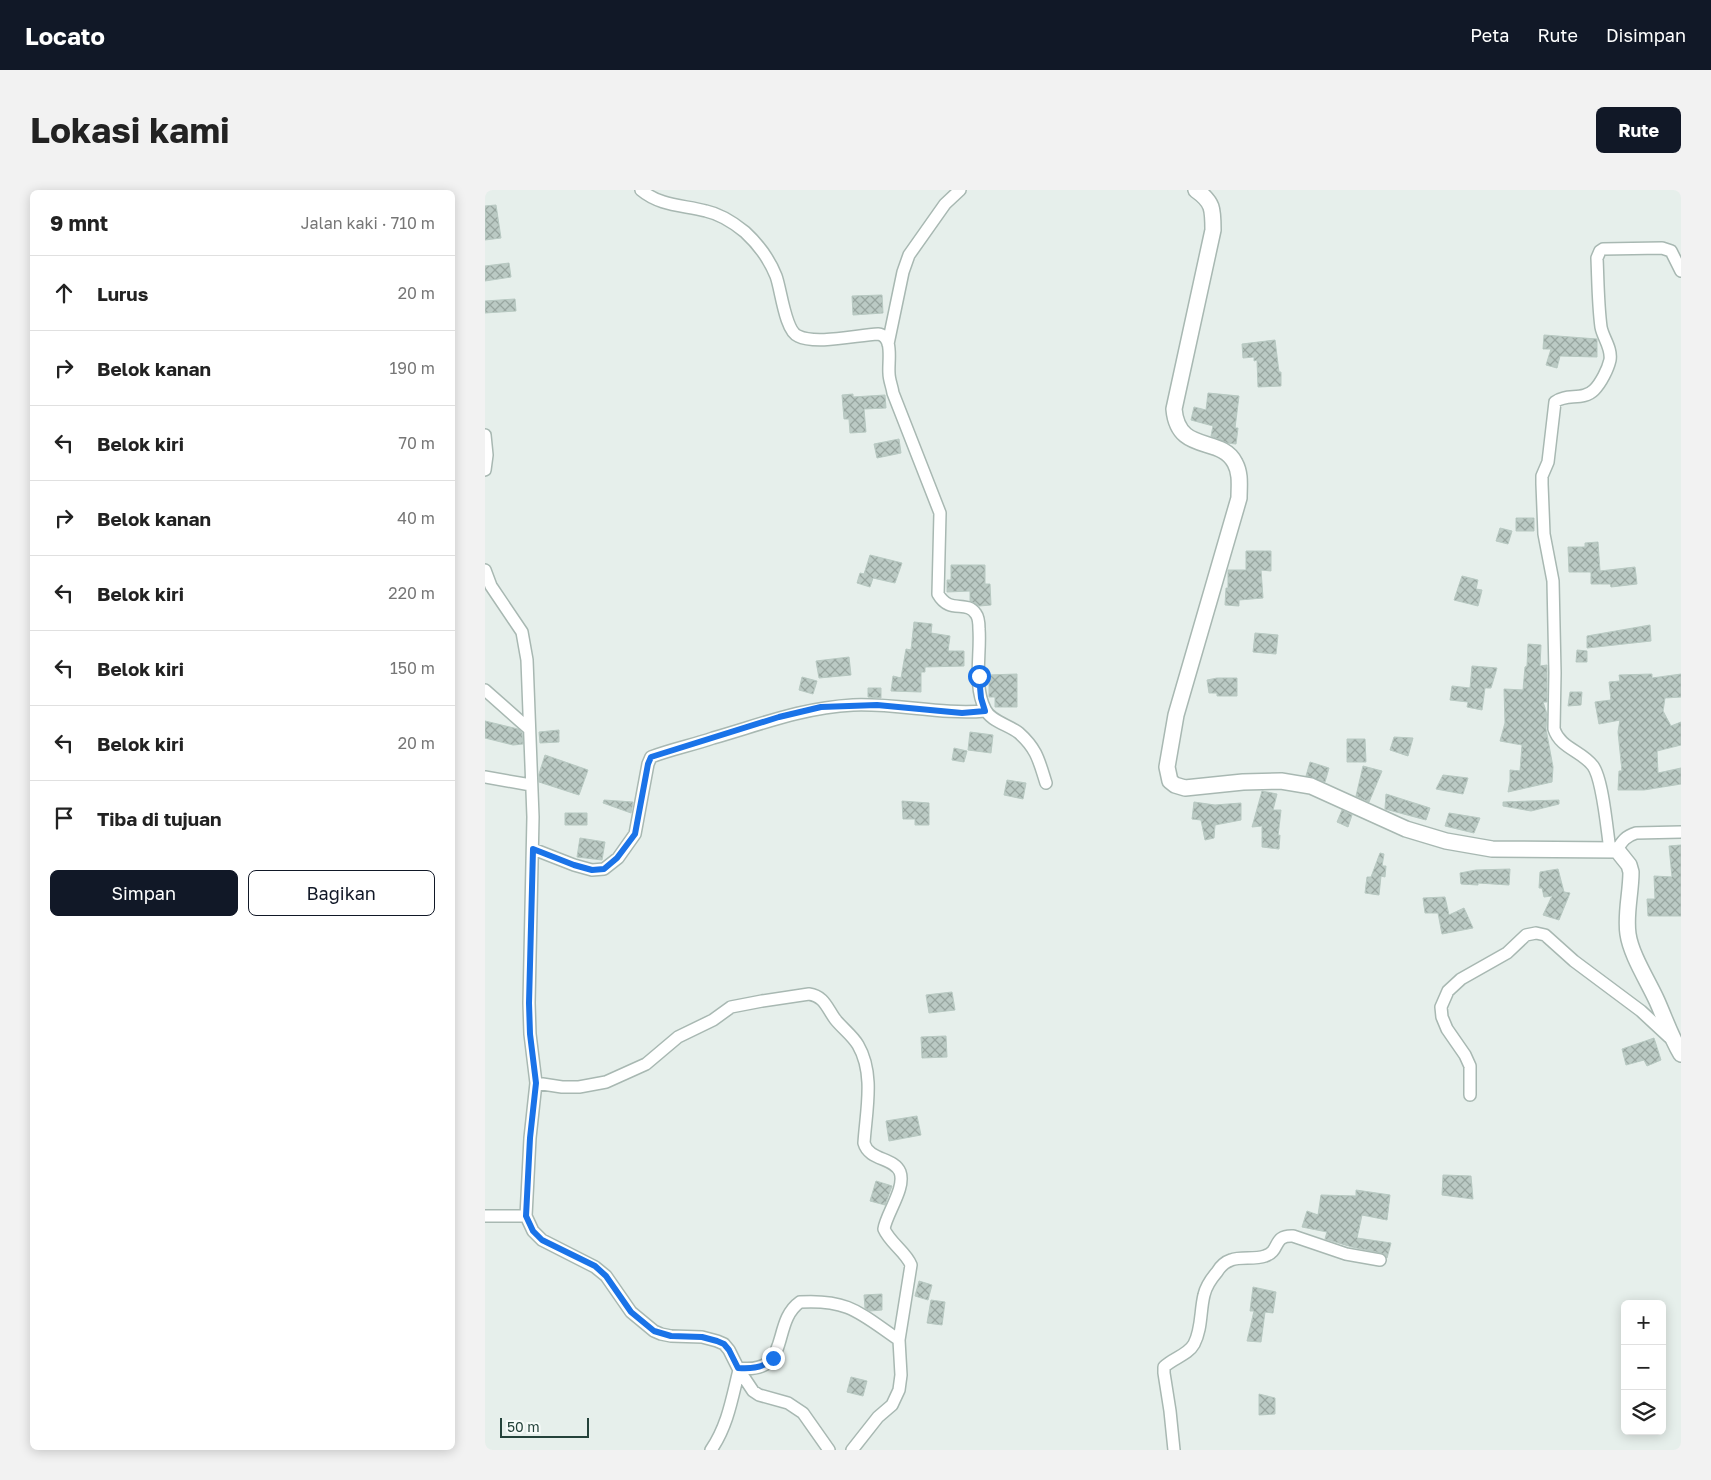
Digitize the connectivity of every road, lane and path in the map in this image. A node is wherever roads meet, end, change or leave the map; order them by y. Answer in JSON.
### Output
{"nodes":[{"id":1,"x":641,"y":190,"type":"edge"},
{"id":2,"x":960,"y":190,"type":"edge"},
{"id":3,"x":1196,"y":190,"type":"edge"},
{"id":4,"x":1681,"y":271,"type":"edge"},
{"id":5,"x":888,"y":344,"type":"junction"},
{"id":6,"x":485,"y":435,"type":"edge"},
{"id":7,"x":485,"y":470,"type":"edge"},
{"id":8,"x":485,"y":570,"type":"edge"},
{"id":9,"x":485,"y":690,"type":"edge"},
{"id":10,"x":985,"y":711,"type":"junction"},
{"id":11,"x":529,"y":729,"type":"junction"},
{"id":12,"x":485,"y":777,"type":"edge"},
{"id":13,"x":1046,"y":783,"type":"dead end"},
{"id":14,"x":531,"y":785,"type":"junction"},
{"id":15,"x":1681,"y":832,"type":"edge"},
{"id":16,"x":533,"y":849,"type":"junction"},
{"id":17,"x":1614,"y":850,"type":"junction"},
{"id":18,"x":1678,"y":1048,"type":"edge"},
{"id":19,"x":536,"y":1083,"type":"junction"},
{"id":20,"x":1470,"y":1096,"type":"dead end"},
{"id":21,"x":485,"y":1216,"type":"edge"},
{"id":22,"x":526,"y":1216,"type":"junction"},
{"id":23,"x":1380,"y":1260,"type":"dead end"},
{"id":24,"x":899,"y":1340,"type":"junction"},
{"id":25,"x":739,"y":1369,"type":"junction"},
{"id":26,"x":711,"y":1450,"type":"edge"},
{"id":27,"x":829,"y":1450,"type":"edge"},
{"id":28,"x":852,"y":1450,"type":"edge"},
{"id":29,"x":1174,"y":1450,"type":"edge"}],
"edges":[{"from":1,"to":5,"type":"street"},
{"from":2,"to":5,"type":"street"},
{"from":3,"to":17,"type":"street"},
{"from":4,"to":17,"type":"street"},
{"from":5,"to":10,"type":"street"},
{"from":6,"to":7,"type":"street"},
{"from":8,"to":11,"type":"street"},
{"from":9,"to":11,"type":"street"},
{"from":10,"to":13,"type":"street"},
{"from":10,"to":16,"type":"street"},
{"from":11,"to":14,"type":"street"},
{"from":12,"to":14,"type":"street"},
{"from":14,"to":16,"type":"street"},
{"from":15,"to":17,"type":"street"},
{"from":16,"to":19,"type":"street"},
{"from":17,"to":18,"type":"street"},
{"from":18,"to":20,"type":"street"},
{"from":19,"to":22,"type":"street"},
{"from":19,"to":24,"type":"street"},
{"from":21,"to":22,"type":"street"},
{"from":22,"to":25,"type":"street"},
{"from":23,"to":29,"type":"street"},
{"from":24,"to":25,"type":"street"},
{"from":24,"to":28,"type":"street"},
{"from":25,"to":26,"type":"street"},
{"from":25,"to":27,"type":"street"}]}
